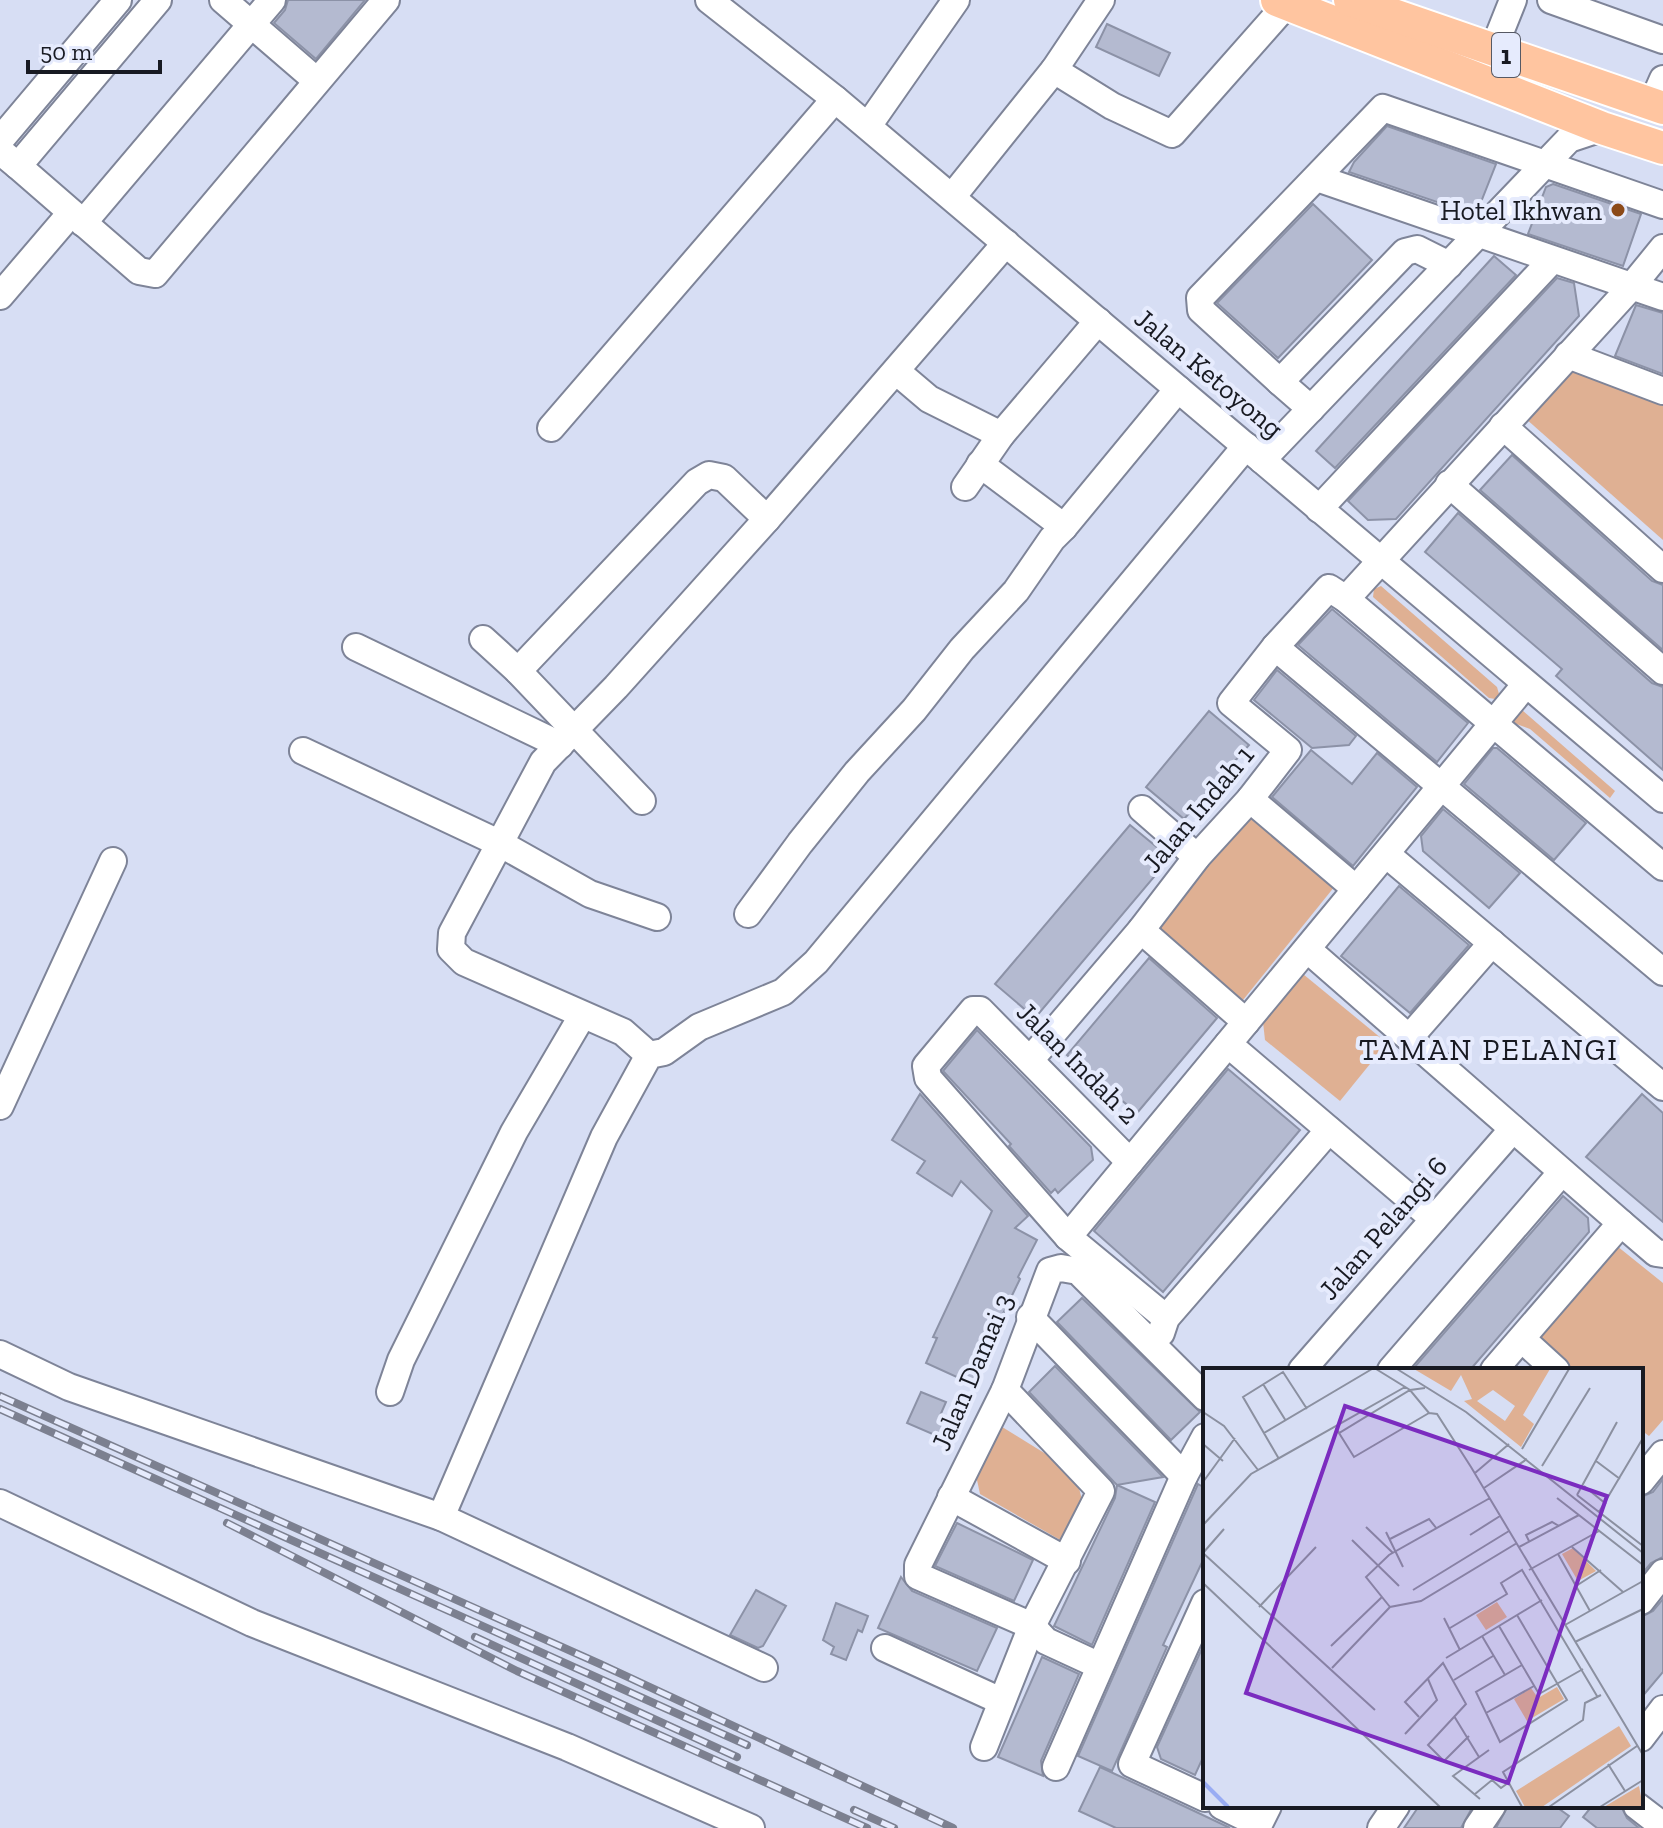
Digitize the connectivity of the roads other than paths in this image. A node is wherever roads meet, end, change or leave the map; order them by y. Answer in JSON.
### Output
{"nodes":[{"id":1,"x":118,"y":0,"type":"edge"},
{"id":2,"x":158,"y":0,"type":"edge"},
{"id":3,"x":223,"y":0,"type":"edge"},
{"id":4,"x":272,"y":0,"type":"edge"},
{"id":5,"x":386,"y":0,"type":"edge"},
{"id":6,"x":709,"y":0,"type":"edge"},
{"id":7,"x":956,"y":0,"type":"edge"},
{"id":8,"x":1101,"y":0,"type":"edge"},
{"id":9,"x":1350,"y":0,"type":"edge"},
{"id":10,"x":1513,"y":0,"type":"edge"},
{"id":11,"x":1551,"y":0,"type":"edge"},
{"id":12,"x":1282,"y":2,"type":"edge"},
{"id":13,"x":252,"y":25,"type":"junction"},
{"id":14,"x":1663,"y":40,"type":"edge"},
{"id":15,"x":1493,"y":50,"type":"junction"},
{"id":16,"x":1054,"y":70,"type":"junction"},
{"id":17,"x":317,"y":81,"type":"junction"},
{"id":18,"x":1659,"y":97,"type":"edge"},
{"id":19,"x":835,"y":99,"type":"junction"},
{"id":20,"x":1550,"y":106,"type":"junction"},
{"id":21,"x":868,"y":126,"type":"junction"},
{"id":22,"x":1602,"y":128,"type":"junction"},
{"id":23,"x":0,"y":140,"type":"edge"},
{"id":24,"x":1663,"y":148,"type":"edge"},
{"id":25,"x":9,"y":158,"type":"edge"},
{"id":26,"x":1546,"y":164,"type":"junction"},
{"id":27,"x":1317,"y":178,"type":"junction"},
{"id":28,"x":952,"y":197,"type":"junction"},
{"id":29,"x":1663,"y":205,"type":"edge"},
{"id":30,"x":77,"y":218,"type":"junction"},
{"id":31,"x":1479,"y":235,"type":"junction"},
{"id":32,"x":1006,"y":243,"type":"junction"},
{"id":33,"x":1663,"y":248,"type":"edge"},
{"id":34,"x":1552,"y":260,"type":"junction"},
{"id":35,"x":1449,"y":265,"type":"junction"},
{"id":36,"x":1632,"y":286,"type":"junction"},
{"id":37,"x":0,"y":296,"type":"edge"},
{"id":38,"x":1663,"y":297,"type":"edge"},
{"id":39,"x":1098,"y":321,"type":"junction"},
{"id":40,"x":1568,"y":355,"type":"junction"},
{"id":41,"x":896,"y":371,"type":"junction"},
{"id":42,"x":1280,"y":382,"type":"junction"},
{"id":43,"x":1178,"y":389,"type":"junction"},
{"id":44,"x":1663,"y":391,"type":"edge"},
{"id":45,"x":1311,"y":409,"type":"junction"},
{"id":46,"x":1503,"y":426,"type":"junction"},
{"id":47,"x":551,"y":428,"type":"dead end"},
{"id":48,"x":1001,"y":435,"type":"junction"},
{"id":49,"x":1254,"y":453,"type":"junction"},
{"id":50,"x":980,"y":464,"type":"junction"},
{"id":51,"x":1449,"y":484,"type":"junction"},
{"id":52,"x":965,"y":487,"type":"dead end"},
{"id":53,"x":1319,"y":509,"type":"junction"},
{"id":54,"x":767,"y":519,"type":"junction"},
{"id":55,"x":1064,"y":527,"type":"junction"},
{"id":56,"x":1379,"y":560,"type":"junction"},
{"id":57,"x":1663,"y":569,"type":"edge"},
{"id":58,"x":1346,"y":599,"type":"junction"},
{"id":59,"x":483,"y":639,"type":"dead end"},
{"id":60,"x":356,"y":647,"type":"dead end"},
{"id":61,"x":1275,"y":647,"type":"junction"},
{"id":62,"x":518,"y":671,"type":"junction"},
{"id":63,"x":1663,"y":671,"type":"edge"},
{"id":64,"x":1526,"y":684,"type":"junction"},
{"id":65,"x":1493,"y":724,"type":"junction"},
{"id":66,"x":568,"y":738,"type":"junction"},
{"id":67,"x":303,"y":751,"type":"dead end"},
{"id":68,"x":1442,"y":785,"type":"junction"},
{"id":69,"x":1250,"y":799,"type":"junction"},
{"id":70,"x":1663,"y":799,"type":"edge"},
{"id":71,"x":642,"y":801,"type":"dead end"},
{"id":72,"x":1142,"y":809,"type":"dead end"},
{"id":73,"x":501,"y":844,"type":"junction"},
{"id":74,"x":1386,"y":854,"type":"junction"},
{"id":75,"x":1197,"y":857,"type":"junction"},
{"id":76,"x":113,"y":861,"type":"dead end"},
{"id":77,"x":1663,"y":867,"type":"edge"},
{"id":78,"x":1356,"y":889,"type":"junction"},
{"id":79,"x":748,"y":914,"type":"dead end"},
{"id":80,"x":657,"y":917,"type":"dead end"},
{"id":81,"x":1141,"y":930,"type":"junction"},
{"id":82,"x":1492,"y":943,"type":"junction"},
{"id":83,"x":1307,"y":949,"type":"junction"},
{"id":84,"x":1663,"y":972,"type":"edge"},
{"id":85,"x":582,"y":1016,"type":"junction"},
{"id":86,"x":1246,"y":1022,"type":"junction"},
{"id":87,"x":1409,"y":1038,"type":"junction"},
{"id":88,"x":1228,"y":1044,"type":"junction"},
{"id":89,"x":649,"y":1055,"type":"junction"},
{"id":90,"x":1030,"y":1060,"type":"junction"},
{"id":91,"x":1663,"y":1087,"type":"edge"},
{"id":92,"x":0,"y":1106,"type":"edge"},
{"id":93,"x":1513,"y":1129,"type":"junction"},
{"id":94,"x":1329,"y":1130,"type":"junction"},
{"id":95,"x":1130,"y":1162,"type":"junction"},
{"id":96,"x":1562,"y":1172,"type":"junction"},
{"id":97,"x":1434,"y":1219,"type":"junction"},
{"id":98,"x":1621,"y":1223,"type":"junction"},
{"id":99,"x":1068,"y":1237,"type":"junction"},
{"id":100,"x":1663,"y":1254,"type":"edge"},
{"id":101,"x":1030,"y":1317,"type":"junction"},
{"id":102,"x":1166,"y":1318,"type":"junction"},
{"id":103,"x":1522,"y":1339,"type":"junction"},
{"id":104,"x":1156,"y":1348,"type":"junction"},
{"id":105,"x":0,"y":1354,"type":"edge"},
{"id":106,"x":1304,"y":1368,"type":"edge"},
{"id":107,"x":1393,"y":1368,"type":"edge"},
{"id":108,"x":1496,"y":1368,"type":"edge"},
{"id":109,"x":1554,"y":1368,"type":"edge"},
{"id":110,"x":1005,"y":1390,"type":"junction"},
{"id":111,"x":390,"y":1392,"type":"dead end"},
{"id":112,"x":1203,"y":1395,"type":"edge"},
{"id":113,"x":1203,"y":1441,"type":"edge"},
{"id":114,"x":1663,"y":1454,"type":"edge"},
{"id":115,"x":1184,"y":1476,"type":"junction"},
{"id":116,"x":1643,"y":1479,"type":"edge"},
{"id":117,"x":951,"y":1497,"type":"junction"},
{"id":118,"x":0,"y":1503,"type":"edge"},
{"id":119,"x":441,"y":1517,"type":"junction"},
{"id":120,"x":1067,"y":1561,"type":"junction"},
{"id":121,"x":1663,"y":1573,"type":"edge"},
{"id":122,"x":1643,"y":1598,"type":"edge"},
{"id":123,"x":1203,"y":1607,"type":"edge"},
{"id":124,"x":1032,"y":1626,"type":"junction"},
{"id":125,"x":885,"y":1648,"type":"dead end"},
{"id":126,"x":1098,"y":1665,"type":"junction"},
{"id":127,"x":764,"y":1668,"type":"dead end"},
{"id":128,"x":1001,"y":1701,"type":"junction"},
{"id":129,"x":1663,"y":1709,"type":"edge"},
{"id":130,"x":1643,"y":1735,"type":"edge"},
{"id":131,"x":984,"y":1747,"type":"dead end"},
{"id":132,"x":1056,"y":1767,"type":"dead end"},
{"id":133,"x":1202,"y":1790,"type":"edge"},
{"id":134,"x":1226,"y":1808,"type":"edge"},
{"id":135,"x":1267,"y":1808,"type":"edge"},
{"id":136,"x":1395,"y":1808,"type":"edge"},
{"id":137,"x":1491,"y":1808,"type":"edge"},
{"id":138,"x":1640,"y":1808,"type":"edge"},
{"id":139,"x":1663,"y":1826,"type":"edge"},
{"id":140,"x":751,"y":1828,"type":"edge"},
{"id":141,"x":1381,"y":1828,"type":"edge"},
{"id":142,"x":1477,"y":1828,"type":"edge"}],
"edges":[{"from":1,"to":23,"type":"street"},
{"from":2,"to":25,"type":"street"},
{"from":3,"to":13,"type":"street"},
{"from":4,"to":13,"type":"street"},
{"from":5,"to":17,"type":"street"},
{"from":6,"to":19,"type":"street","name":"Jalan Ketoyong"},
{"from":7,"to":21,"type":"street"},
{"from":8,"to":16,"type":"street"},
{"from":9,"to":15,"type":"main road","number":"1"},
{"from":10,"to":15,"type":"street"},
{"from":11,"to":14,"type":"street"},
{"from":12,"to":16,"type":"street"},
{"from":12,"to":20,"type":"main road","number":"1"},
{"from":13,"to":17,"type":"street"},
{"from":13,"to":30,"type":"street"},
{"from":15,"to":18,"type":"main road","number":"1"},
{"from":16,"to":28,"type":"street"},
{"from":17,"to":30,"type":"street"},
{"from":19,"to":21,"type":"street","name":"Jalan Ketoyong"},
{"from":19,"to":47,"type":"street"},
{"from":20,"to":22,"type":"main road","number":"1"},
{"from":20,"to":26,"type":"street"},
{"from":21,"to":28,"type":"street","name":"Jalan Ketoyong"},
{"from":22,"to":24,"type":"main road","number":"1"},
{"from":22,"to":26,"type":"street"},
{"from":25,"to":30,"type":"street"},
{"from":26,"to":27,"type":"street"},
{"from":26,"to":29,"type":"street"},
{"from":26,"to":31,"type":"street"},
{"from":27,"to":31,"type":"street"},
{"from":27,"to":42,"type":"street"},
{"from":28,"to":32,"type":"street","name":"Jalan Ketoyong"},
{"from":30,"to":37,"type":"street"},
{"from":31,"to":34,"type":"street"},
{"from":31,"to":35,"type":"street"},
{"from":32,"to":39,"type":"street","name":"Jalan Ketoyong"},
{"from":32,"to":41,"type":"street"},
{"from":33,"to":36,"type":"street"},
{"from":34,"to":36,"type":"street"},
{"from":34,"to":53,"type":"street"},
{"from":35,"to":42,"type":"street"},
{"from":35,"to":45,"type":"street"},
{"from":36,"to":38,"type":"street"},
{"from":36,"to":40,"type":"street"},
{"from":39,"to":43,"type":"street","name":"Jalan Ketoyong"},
{"from":39,"to":48,"type":"street"},
{"from":40,"to":44,"type":"street"},
{"from":40,"to":46,"type":"street"},
{"from":41,"to":48,"type":"street"},
{"from":41,"to":54,"type":"street"},
{"from":42,"to":45,"type":"street"},
{"from":43,"to":49,"type":"street","name":"Jalan Ketoyong"},
{"from":43,"to":55,"type":"street"},
{"from":45,"to":49,"type":"street"},
{"from":46,"to":51,"type":"street"},
{"from":46,"to":57,"type":"street"},
{"from":48,"to":50,"type":"street"},
{"from":49,"to":53,"type":"street","name":"Jalan Ketoyong"},
{"from":49,"to":89,"type":"street"},
{"from":50,"to":52,"type":"street"},
{"from":50,"to":55,"type":"street"},
{"from":51,"to":56,"type":"street"},
{"from":51,"to":63,"type":"street"},
{"from":53,"to":56,"type":"street","name":"Jalan Ketoyong"},
{"from":54,"to":62,"type":"street"},
{"from":54,"to":66,"type":"street"},
{"from":55,"to":79,"type":"street"},
{"from":56,"to":58,"type":"street"},
{"from":56,"to":64,"type":"street","name":"Jalan Ketoyong"},
{"from":58,"to":61,"type":"street","name":"Jalan Indah 1"},
{"from":58,"to":65,"type":"street"},
{"from":59,"to":62,"type":"street"},
{"from":60,"to":66,"type":"street"},
{"from":61,"to":68,"type":"street"},
{"from":61,"to":69,"type":"street","name":"Jalan Indah 1"},
{"from":62,"to":66,"type":"street"},
{"from":64,"to":65,"type":"street"},
{"from":64,"to":70,"type":"street","name":"Jalan Ketoyong"},
{"from":65,"to":68,"type":"street"},
{"from":65,"to":77,"type":"street"},
{"from":66,"to":71,"type":"street"},
{"from":66,"to":73,"type":"street"},
{"from":67,"to":73,"type":"street"},
{"from":68,"to":74,"type":"street"},
{"from":68,"to":84,"type":"street"},
{"from":69,"to":75,"type":"street","name":"Jalan Indah 1"},
{"from":69,"to":78,"type":"street"},
{"from":72,"to":75,"type":"street"},
{"from":73,"to":80,"type":"street"},
{"from":73,"to":85,"type":"street"},
{"from":74,"to":78,"type":"street"},
{"from":74,"to":82,"type":"street"},
{"from":75,"to":81,"type":"street","name":"Jalan Indah 1"},
{"from":76,"to":92,"type":"street"},
{"from":78,"to":83,"type":"street"},
{"from":81,"to":86,"type":"street"},
{"from":81,"to":90,"type":"street","name":"Jalan Indah 1"},
{"from":82,"to":87,"type":"street"},
{"from":82,"to":91,"type":"street"},
{"from":83,"to":86,"type":"street"},
{"from":83,"to":87,"type":"street"},
{"from":85,"to":89,"type":"street"},
{"from":85,"to":111,"type":"street"},
{"from":86,"to":88,"type":"street"},
{"from":87,"to":93,"type":"street"},
{"from":88,"to":94,"type":"street"},
{"from":88,"to":95,"type":"street"},
{"from":89,"to":119,"type":"street"},
{"from":90,"to":95,"type":"street","name":"Jalan Indah 2"},
{"from":90,"to":99,"type":"street","name":"Jalan Indah 2"},
{"from":93,"to":96,"type":"street"},
{"from":93,"to":97,"type":"street","name":"Jalan Pelangi 6"},
{"from":94,"to":97,"type":"street"},
{"from":94,"to":102,"type":"street"},
{"from":95,"to":99,"type":"street"},
{"from":96,"to":98,"type":"street"},
{"from":96,"to":107,"type":"street"},
{"from":97,"to":106,"type":"street","name":"Jalan Pelangi 6"},
{"from":98,"to":100,"type":"street"},
{"from":98,"to":103,"type":"street"},
{"from":99,"to":102,"type":"street"},
{"from":101,"to":104,"type":"street","name":"Jalan Damai 3"},
{"from":101,"to":110,"type":"street","name":"Jalan Damai 3"},
{"from":101,"to":115,"type":"street"},
{"from":102,"to":104,"type":"street"},
{"from":103,"to":108,"type":"street"},
{"from":103,"to":109,"type":"street"},
{"from":104,"to":112,"type":"street"},
{"from":105,"to":119,"type":"street"},
{"from":110,"to":117,"type":"street","name":"Jalan Damai 3"},
{"from":110,"to":120,"type":"street"},
{"from":113,"to":115,"type":"street"},
{"from":114,"to":116,"type":"street"},
{"from":115,"to":126,"type":"street"},
{"from":117,"to":120,"type":"street"},
{"from":117,"to":124,"type":"street","name":"Jalan Damai 3"},
{"from":118,"to":140,"type":"street"},
{"from":119,"to":127,"type":"street"},
{"from":120,"to":124,"type":"street"},
{"from":121,"to":122,"type":"street"},
{"from":123,"to":133,"type":"street"},
{"from":124,"to":126,"type":"street"},
{"from":124,"to":128,"type":"street"},
{"from":125,"to":128,"type":"street"},
{"from":126,"to":132,"type":"street"},
{"from":128,"to":131,"type":"street"},
{"from":129,"to":130,"type":"street"},
{"from":134,"to":135,"type":"street"},
{"from":136,"to":141,"type":"street"},
{"from":137,"to":142,"type":"street"},
{"from":138,"to":139,"type":"street"}]}
